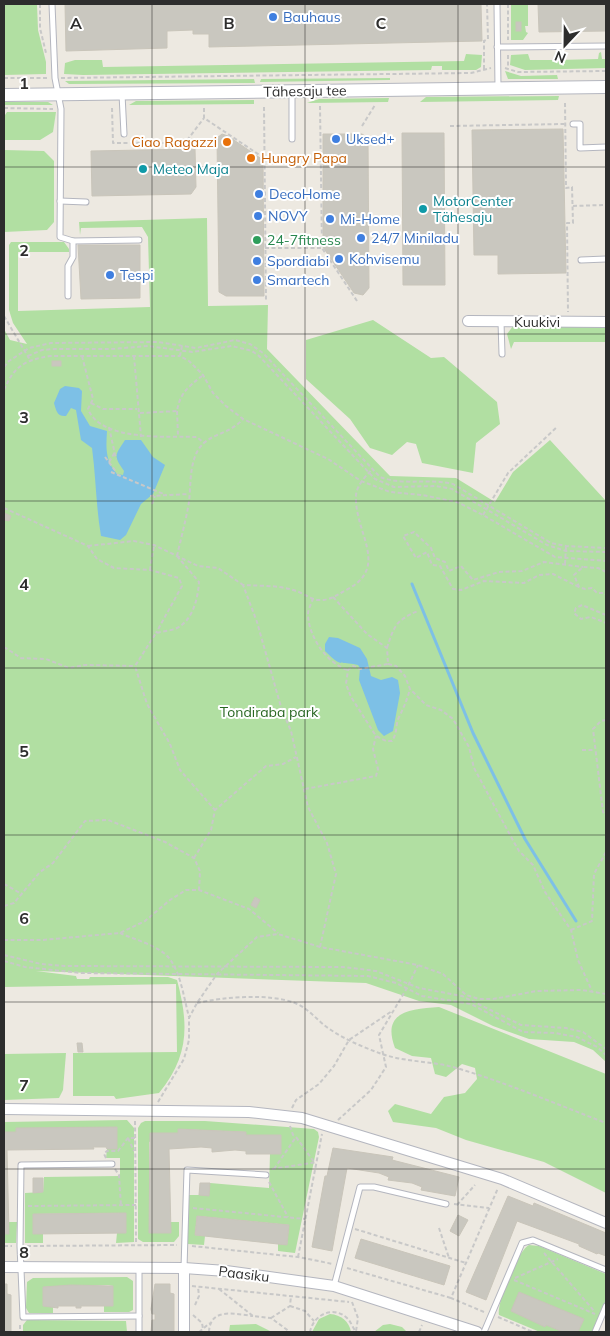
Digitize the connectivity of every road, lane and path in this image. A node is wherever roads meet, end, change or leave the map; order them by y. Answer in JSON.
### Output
{"nodes":[{"id":1,"x":40,"y":4,"type":"edge"},
{"id":2,"x":52,"y":4,"type":"edge"},
{"id":3,"x":487,"y":4,"type":"edge"},
{"id":4,"x":497,"y":4,"type":"edge"},
{"id":5,"x":508,"y":4,"type":"edge"},
{"id":6,"x":606,"y":46,"type":"edge"},
{"id":7,"x":497,"y":47,"type":"junction"},
{"id":8,"x":508,"y":47,"type":"junction"},
{"id":9,"x":48,"y":57,"type":"dead end"},
{"id":10,"x":498,"y":68,"type":"junction"},
{"id":11,"x":508,"y":68,"type":"junction"},
{"id":12,"x":484,"y":69,"type":"junction"},
{"id":13,"x":49,"y":70,"type":"dead end"},
{"id":14,"x":606,"y":71,"type":"edge"},
{"id":15,"x":4,"y":78,"type":"edge"},
{"id":16,"x":49,"y":78,"type":"junction"},
{"id":17,"x":55,"y":78,"type":"junction"},
{"id":18,"x":606,"y":87,"type":"edge"},
{"id":19,"x":498,"y":88,"type":"junction"},
{"id":20,"x":292,"y":91,"type":"junction"},
{"id":21,"x":122,"y":93,"type":"junction"},
{"id":22,"x":58,"y":94,"type":"junction"},
{"id":23,"x":4,"y":95,"type":"edge"},
{"id":24,"x":565,"y":103,"type":"dead end"},
{"id":25,"x":375,"y":105,"type":"dead end"},
{"id":26,"x":320,"y":106,"type":"dead end"},
{"id":27,"x":264,"y":107,"type":"dead end"},
{"id":28,"x":4,"y":108,"type":"edge"},
{"id":29,"x":112,"y":108,"type":"dead end"},
{"id":30,"x":204,"y":108,"type":"dead end"},
{"id":31,"x":61,"y":109,"type":"junction"},
{"id":32,"x":204,"y":118,"type":"junction"},
{"id":33,"x":565,"y":124,"type":"junction"},
{"id":34,"x":573,"y":124,"type":"dead end"},
{"id":35,"x":362,"y":126,"type":"dead end"},
{"id":36,"x":450,"y":126,"type":"dead end"},
{"id":37,"x":124,"y":134,"type":"dead end"},
{"id":38,"x":292,"y":139,"type":"dead end"},
{"id":39,"x":606,"y":147,"type":"edge"},
{"id":40,"x":264,"y":158,"type":"junction"},
{"id":41,"x":60,"y":202,"type":"junction"},
{"id":42,"x":86,"y":202,"type":"dead end"},
{"id":43,"x":604,"y":205,"type":"dead end"},
{"id":44,"x":573,"y":206,"type":"junction"},
{"id":45,"x":139,"y":240,"type":"dead end"},
{"id":46,"x":73,"y":241,"type":"junction"},
{"id":47,"x":4,"y":244,"type":"edge"},
{"id":48,"x":265,"y":248,"type":"junction"},
{"id":49,"x":322,"y":248,"type":"junction"},
{"id":50,"x":606,"y":259,"type":"edge"},
{"id":51,"x":581,"y":260,"type":"dead end"},
{"id":52,"x":4,"y":268,"type":"edge"},
{"id":53,"x":68,"y":296,"type":"dead end"},
{"id":54,"x":266,"y":300,"type":"dead end"},
{"id":55,"x":356,"y":301,"type":"dead end"},
{"id":56,"x":568,"y":315,"type":"dead end"},
{"id":57,"x":4,"y":316,"type":"edge"},
{"id":58,"x":468,"y":321,"type":"dead end"},
{"id":59,"x":501,"y":322,"type":"junction"},
{"id":60,"x":606,"y":322,"type":"edge"},
{"id":61,"x":182,"y":346,"type":"junction"},
{"id":62,"x":181,"y":350,"type":"junction"},
{"id":63,"x":24,"y":351,"type":"junction"},
{"id":64,"x":502,"y":354,"type":"dead end"},
{"id":65,"x":28,"y":356,"type":"junction"},
{"id":66,"x":82,"y":356,"type":"junction"},
{"id":67,"x":134,"y":356,"type":"junction"},
{"id":68,"x":180,"y":356,"type":"junction"},
{"id":69,"x":30,"y":360,"type":"junction"},
{"id":70,"x":4,"y":367,"type":"edge"},
{"id":71,"x":203,"y":376,"type":"junction"},
{"id":72,"x":4,"y":390,"type":"edge"},
{"id":73,"x":91,"y":403,"type":"junction"},
{"id":74,"x":137,"y":409,"type":"junction"},
{"id":75,"x":177,"y":411,"type":"junction"},
{"id":76,"x":140,"y":413,"type":"junction"},
{"id":77,"x":243,"y":419,"type":"junction"},
{"id":78,"x":109,"y":427,"type":"junction"},
{"id":79,"x":557,"y":427,"type":"dead end"},
{"id":80,"x":178,"y":436,"type":"junction"},
{"id":81,"x":141,"y":437,"type":"junction"},
{"id":82,"x":204,"y":444,"type":"junction"},
{"id":83,"x":115,"y":452,"type":"junction"},
{"id":84,"x":105,"y":457,"type":"dead end"},
{"id":85,"x":116,"y":459,"type":"dead end"},
{"id":86,"x":109,"y":462,"type":"junction"},
{"id":87,"x":372,"y":469,"type":"junction"},
{"id":88,"x":111,"y":472,"type":"dead end"},
{"id":89,"x":368,"y":473,"type":"junction"},
{"id":90,"x":118,"y":474,"type":"junction"},
{"id":91,"x":361,"y":482,"type":"junction"},
{"id":92,"x":189,"y":494,"type":"junction"},
{"id":93,"x":166,"y":495,"type":"junction"},
{"id":94,"x":150,"y":496,"type":"dead end"},
{"id":95,"x":155,"y":496,"type":"junction"},
{"id":96,"x":152,"y":504,"type":"dead end"},
{"id":97,"x":490,"y":505,"type":"junction"},
{"id":98,"x":4,"y":508,"type":"edge"},
{"id":99,"x":487,"y":510,"type":"junction"},
{"id":100,"x":483,"y":515,"type":"junction"},
{"id":101,"x":88,"y":546,"type":"junction"},
{"id":102,"x":154,"y":546,"type":"junction"},
{"id":103,"x":566,"y":546,"type":"junction"},
{"id":104,"x":606,"y":548,"type":"edge"},
{"id":105,"x":566,"y":551,"type":"junction"},
{"id":106,"x":606,"y":552,"type":"edge"},
{"id":107,"x":177,"y":556,"type":"junction"},
{"id":108,"x":566,"y":559,"type":"junction"},
{"id":109,"x":606,"y":561,"type":"edge"},
{"id":110,"x":565,"y":564,"type":"junction"},
{"id":111,"x":583,"y":567,"type":"junction"},
{"id":112,"x":150,"y":570,"type":"junction"},
{"id":113,"x":606,"y":572,"type":"edge"},
{"id":114,"x":243,"y":585,"type":"junction"},
{"id":115,"x":579,"y":587,"type":"junction"},
{"id":116,"x":606,"y":595,"type":"edge"},
{"id":117,"x":333,"y":597,"type":"junction"},
{"id":118,"x":313,"y":598,"type":"junction"},
{"id":119,"x":418,"y":611,"type":"dead end"},
{"id":120,"x":606,"y":615,"type":"edge"},
{"id":121,"x":606,"y":623,"type":"edge"},
{"id":122,"x":156,"y":633,"type":"junction"},
{"id":123,"x":4,"y":647,"type":"edge"},
{"id":124,"x":386,"y":648,"type":"junction"},
{"id":125,"x":388,"y":664,"type":"junction"},
{"id":126,"x":135,"y":666,"type":"junction"},
{"id":127,"x":348,"y":670,"type":"junction"},
{"id":128,"x":410,"y":689,"type":"junction"},
{"id":129,"x":606,"y":720,"type":"edge"},
{"id":130,"x":376,"y":736,"type":"junction"},
{"id":131,"x":582,"y":750,"type":"dead end"},
{"id":132,"x":595,"y":750,"type":"junction"},
{"id":133,"x":296,"y":757,"type":"junction"},
{"id":134,"x":305,"y":789,"type":"junction"},
{"id":135,"x":214,"y":810,"type":"junction"},
{"id":136,"x":606,"y":816,"type":"edge"},
{"id":137,"x":606,"y":852,"type":"edge"},
{"id":138,"x":194,"y":858,"type":"junction"},
{"id":139,"x":4,"y":884,"type":"edge"},
{"id":140,"x":199,"y":890,"type":"junction"},
{"id":141,"x":22,"y":894,"type":"junction"},
{"id":142,"x":4,"y":906,"type":"edge"},
{"id":143,"x":571,"y":930,"type":"junction"},
{"id":144,"x":120,"y":933,"type":"junction"},
{"id":145,"x":278,"y":934,"type":"junction"},
{"id":146,"x":4,"y":940,"type":"edge"},
{"id":147,"x":320,"y":947,"type":"junction"},
{"id":148,"x":4,"y":955,"type":"edge"},
{"id":149,"x":4,"y":960,"type":"edge"},
{"id":150,"x":418,"y":964,"type":"junction"},
{"id":151,"x":224,"y":967,"type":"junction"},
{"id":152,"x":174,"y":968,"type":"junction"},
{"id":153,"x":177,"y":973,"type":"junction"},
{"id":154,"x":217,"y":974,"type":"junction"},
{"id":155,"x":409,"y":983,"type":"junction"},
{"id":156,"x":407,"y":988,"type":"junction"},
{"id":157,"x":592,"y":992,"type":"junction"},
{"id":158,"x":606,"y":994,"type":"edge"},
{"id":159,"x":197,"y":1003,"type":"junction"},
{"id":160,"x":394,"y":1010,"type":"junction"},
{"id":161,"x":189,"y":1018,"type":"junction"},
{"id":162,"x":349,"y":1040,"type":"junction"},
{"id":163,"x":606,"y":1049,"type":"edge"},
{"id":164,"x":383,"y":1054,"type":"junction"},
{"id":165,"x":606,"y":1055,"type":"edge"},
{"id":166,"x":4,"y":1109,"type":"edge"},
{"id":167,"x":134,"y":1110,"type":"junction"},
{"id":168,"x":154,"y":1111,"type":"junction"},
{"id":169,"x":287,"y":1116,"type":"junction"},
{"id":170,"x":606,"y":1123,"type":"edge"},
{"id":171,"x":328,"y":1125,"type":"junction"},
{"id":172,"x":128,"y":1138,"type":"dead end"},
{"id":173,"x":136,"y":1154,"type":"junction"},
{"id":174,"x":316,"y":1162,"type":"junction"},
{"id":175,"x":112,"y":1164,"type":"dead end"},
{"id":176,"x":274,"y":1169,"type":"junction"},
{"id":177,"x":266,"y":1175,"type":"junction"},
{"id":178,"x":502,"y":1179,"type":"junction"},
{"id":179,"x":475,"y":1185,"type":"dead end"},
{"id":180,"x":446,"y":1204,"type":"joint"},
{"id":181,"x":136,"y":1205,"type":"junction"},
{"id":182,"x":457,"y":1205,"type":"junction"},
{"id":183,"x":21,"y":1206,"type":"junction"},
{"id":184,"x":185,"y":1207,"type":"junction"},
{"id":185,"x":489,"y":1208,"type":"junction"},
{"id":186,"x":288,"y":1217,"type":"junction"},
{"id":187,"x":305,"y":1219,"type":"junction"},
{"id":188,"x":606,"y":1224,"type":"edge"},
{"id":189,"x":350,"y":1227,"type":"junction"},
{"id":190,"x":439,"y":1228,"type":"dead end"},
{"id":191,"x":533,"y":1240,"type":"junction"},
{"id":192,"x":136,"y":1244,"type":"junction"},
{"id":193,"x":184,"y":1245,"type":"junction"},
{"id":194,"x":4,"y":1246,"type":"edge"},
{"id":195,"x":20,"y":1246,"type":"junction"},
{"id":196,"x":568,"y":1255,"type":"junction"},
{"id":197,"x":298,"y":1257,"type":"junction"},
{"id":198,"x":449,"y":1258,"type":"junction"},
{"id":199,"x":552,"y":1262,"type":"junction"},
{"id":200,"x":466,"y":1263,"type":"junction"},
{"id":201,"x":341,"y":1266,"type":"junction"},
{"id":202,"x":4,"y":1267,"type":"edge"},
{"id":203,"x":21,"y":1267,"type":"junction"},
{"id":204,"x":139,"y":1268,"type":"junction"},
{"id":205,"x":184,"y":1268,"type":"junction"},
{"id":206,"x":606,"y":1270,"type":"edge"},
{"id":207,"x":184,"y":1285,"type":"junction"},
{"id":208,"x":198,"y":1286,"type":"junction"},
{"id":209,"x":334,"y":1286,"type":"junction"},
{"id":210,"x":219,"y":1289,"type":"junction"},
{"id":211,"x":291,"y":1296,"type":"junction"},
{"id":212,"x":451,"y":1298,"type":"junction"},
{"id":213,"x":352,"y":1302,"type":"junction"},
{"id":214,"x":360,"y":1304,"type":"dead end"},
{"id":215,"x":290,"y":1306,"type":"junction"},
{"id":216,"x":606,"y":1306,"type":"edge"},
{"id":217,"x":491,"y":1315,"type":"junction"},
{"id":218,"x":139,"y":1316,"type":"junction"},
{"id":219,"x":253,"y":1316,"type":"junction"},
{"id":220,"x":270,"y":1318,"type":"junction"},
{"id":221,"x":314,"y":1320,"type":"junction"},
{"id":222,"x":210,"y":1323,"type":"junction"},
{"id":223,"x":423,"y":1323,"type":"dead end"},
{"id":224,"x":430,"y":1325,"type":"dead end"},
{"id":225,"x":204,"y":1329,"type":"junction"},
{"id":226,"x":139,"y":1332,"type":"edge"},
{"id":227,"x":184,"y":1332,"type":"edge"},
{"id":228,"x":199,"y":1332,"type":"edge"},
{"id":229,"x":209,"y":1332,"type":"edge"},
{"id":230,"x":290,"y":1332,"type":"edge"},
{"id":231,"x":310,"y":1332,"type":"edge"},
{"id":232,"x":356,"y":1332,"type":"edge"},
{"id":233,"x":477,"y":1332,"type":"edge"},
{"id":234,"x":484,"y":1332,"type":"edge"},
{"id":235,"x":533,"y":1332,"type":"edge"},
{"id":236,"x":595,"y":1332,"type":"edge"}],
"edges":[{"from":1,"to":9,"type":"path"},
{"from":2,"to":17,"type":"lane"},
{"from":3,"to":12,"type":"path"},
{"from":4,"to":7,"type":"lane"},
{"from":5,"to":8,"type":"path"},
{"from":6,"to":8,"type":"lane"},
{"from":7,"to":8,"type":"lane"},
{"from":7,"to":10,"type":"lane"},
{"from":8,"to":11,"type":"path"},
{"from":10,"to":11,"type":"path"},
{"from":10,"to":12,"type":"path"},
{"from":10,"to":19,"type":"lane"},
{"from":11,"to":14,"type":"path"},
{"from":12,"to":17,"type":"path"},
{"from":13,"to":16,"type":"path"},
{"from":15,"to":16,"type":"path"},
{"from":16,"to":17,"type":"path"},
{"from":17,"to":22,"type":"lane"},
{"from":18,"to":19,"type":"street","name":"Tähesaju tee"},
{"from":19,"to":20,"type":"street","name":"Tähesaju tee"},
{"from":20,"to":21,"type":"street","name":"Tähesaju tee"},
{"from":20,"to":38,"type":"lane"},
{"from":21,"to":22,"type":"street","name":"Tähesaju tee"},
{"from":21,"to":37,"type":"lane"},
{"from":22,"to":23,"type":"street","name":"Tähesaju tee"},
{"from":22,"to":31,"type":"lane"},
{"from":24,"to":33,"type":"path"},
{"from":25,"to":35,"type":"path"},
{"from":26,"to":49,"type":"path"},
{"from":27,"to":40,"type":"path"},
{"from":28,"to":31,"type":"path"},
{"from":29,"to":32,"type":"path"},
{"from":30,"to":32,"type":"path"},
{"from":31,"to":41,"type":"lane"},
{"from":32,"to":40,"type":"path"},
{"from":33,"to":36,"type":"path"},
{"from":33,"to":44,"type":"path"},
{"from":34,"to":39,"type":"lane"},
{"from":40,"to":48,"type":"path"},
{"from":41,"to":42,"type":"lane"},
{"from":41,"to":46,"type":"lane"},
{"from":43,"to":44,"type":"path"},
{"from":44,"to":56,"type":"path"},
{"from":45,"to":46,"type":"lane"},
{"from":46,"to":53,"type":"lane"},
{"from":47,"to":52,"type":"path"},
{"from":48,"to":49,"type":"path"},
{"from":48,"to":54,"type":"path"},
{"from":49,"to":55,"type":"path"},
{"from":50,"to":51,"type":"lane"},
{"from":57,"to":63,"type":"path"},
{"from":58,"to":59,"type":"street","name":"Kuukivi"},
{"from":59,"to":60,"type":"street","name":"Kuukivi"},
{"from":59,"to":64,"type":"lane"},
{"from":61,"to":62,"type":"path"},
{"from":61,"to":63,"type":"path"},
{"from":61,"to":87,"type":"path"},
{"from":62,"to":65,"type":"path"},
{"from":62,"to":68,"type":"path"},
{"from":62,"to":89,"type":"path"},
{"from":63,"to":65,"type":"path"},
{"from":63,"to":70,"type":"path"},
{"from":65,"to":69,"type":"path"},
{"from":66,"to":67,"type":"path"},
{"from":66,"to":69,"type":"path"},
{"from":66,"to":73,"type":"path"},
{"from":67,"to":68,"type":"path"},
{"from":67,"to":74,"type":"path"},
{"from":68,"to":71,"type":"path"},
{"from":69,"to":72,"type":"path"},
{"from":71,"to":75,"type":"path"},
{"from":71,"to":77,"type":"path"},
{"from":73,"to":74,"type":"path"},
{"from":73,"to":78,"type":"path"},
{"from":74,"to":76,"type":"path"},
{"from":75,"to":76,"type":"path"},
{"from":75,"to":80,"type":"path"},
{"from":76,"to":81,"type":"path"},
{"from":77,"to":82,"type":"path"},
{"from":77,"to":91,"type":"path"},
{"from":78,"to":81,"type":"path"},
{"from":78,"to":83,"type":"path"},
{"from":79,"to":97,"type":"path"},
{"from":80,"to":81,"type":"path"},
{"from":80,"to":82,"type":"path"},
{"from":82,"to":92,"type":"path"},
{"from":83,"to":85,"type":"path"},
{"from":83,"to":86,"type":"path"},
{"from":84,"to":86,"type":"path"},
{"from":86,"to":90,"type":"path"},
{"from":87,"to":89,"type":"path"},
{"from":87,"to":97,"type":"path"},
{"from":88,"to":90,"type":"path"},
{"from":89,"to":91,"type":"path"},
{"from":89,"to":99,"type":"path"},
{"from":90,"to":93,"type":"path"},
{"from":91,"to":100,"type":"path"},
{"from":91,"to":117,"type":"path"},
{"from":92,"to":93,"type":"path"},
{"from":92,"to":107,"type":"path"},
{"from":93,"to":95,"type":"path"},
{"from":94,"to":95,"type":"path"},
{"from":95,"to":96,"type":"path"},
{"from":97,"to":99,"type":"path"},
{"from":97,"to":103,"type":"path"},
{"from":98,"to":101,"type":"path"},
{"from":99,"to":100,"type":"path"},
{"from":99,"to":105,"type":"path"},
{"from":100,"to":108,"type":"path"},
{"from":101,"to":102,"type":"path"},
{"from":101,"to":112,"type":"path"},
{"from":102,"to":107,"type":"path"},
{"from":102,"to":112,"type":"path"},
{"from":103,"to":104,"type":"path"},
{"from":103,"to":105,"type":"path"},
{"from":105,"to":106,"type":"path"},
{"from":105,"to":108,"type":"path"},
{"from":107,"to":114,"type":"path"},
{"from":107,"to":122,"type":"path"},
{"from":108,"to":109,"type":"path"},
{"from":108,"to":110,"type":"path"},
{"from":110,"to":111,"type":"path"},
{"from":110,"to":115,"type":"path"},
{"from":111,"to":113,"type":"path"},
{"from":111,"to":115,"type":"path"},
{"from":112,"to":122,"type":"path"},
{"from":114,"to":118,"type":"path"},
{"from":114,"to":133,"type":"path"},
{"from":115,"to":116,"type":"path"},
{"from":117,"to":118,"type":"path"},
{"from":117,"to":124,"type":"path"},
{"from":118,"to":127,"type":"path"},
{"from":119,"to":124,"type":"path"},
{"from":120,"to":121,"type":"path"},
{"from":122,"to":126,"type":"path"},
{"from":123,"to":126,"type":"path"},
{"from":124,"to":125,"type":"path"},
{"from":125,"to":127,"type":"path"},
{"from":125,"to":128,"type":"path"},
{"from":126,"to":135,"type":"path"},
{"from":127,"to":130,"type":"path"},
{"from":128,"to":130,"type":"path"},
{"from":128,"to":143,"type":"path"},
{"from":129,"to":132,"type":"path"},
{"from":130,"to":134,"type":"path"},
{"from":131,"to":132,"type":"path"},
{"from":132,"to":136,"type":"path"},
{"from":133,"to":134,"type":"path"},
{"from":133,"to":135,"type":"path"},
{"from":134,"to":147,"type":"path"},
{"from":135,"to":138,"type":"path"},
{"from":137,"to":143,"type":"path"},
{"from":138,"to":140,"type":"path"},
{"from":138,"to":141,"type":"path"},
{"from":139,"to":141,"type":"path"},
{"from":140,"to":144,"type":"path"},
{"from":140,"to":145,"type":"path"},
{"from":141,"to":142,"type":"path"},
{"from":143,"to":157,"type":"path"},
{"from":144,"to":146,"type":"path"},
{"from":144,"to":152,"type":"path"},
{"from":145,"to":147,"type":"path"},
{"from":145,"to":151,"type":"path"},
{"from":147,"to":150,"type":"path"},
{"from":148,"to":152,"type":"path"},
{"from":149,"to":153,"type":"path"},
{"from":150,"to":155,"type":"path"},
{"from":150,"to":157,"type":"path"},
{"from":151,"to":152,"type":"path"},
{"from":151,"to":154,"type":"path"},
{"from":151,"to":155,"type":"path"},
{"from":152,"to":153,"type":"path"},
{"from":153,"to":154,"type":"path"},
{"from":153,"to":161,"type":"path"},
{"from":154,"to":156,"type":"path"},
{"from":154,"to":159,"type":"path"},
{"from":155,"to":156,"type":"path"},
{"from":155,"to":163,"type":"path"},
{"from":156,"to":160,"type":"path"},
{"from":156,"to":165,"type":"path"},
{"from":157,"to":158,"type":"path"},
{"from":159,"to":161,"type":"path"},
{"from":159,"to":162,"type":"path"},
{"from":160,"to":162,"type":"path"},
{"from":160,"to":164,"type":"path"},
{"from":161,"to":168,"type":"path"},
{"from":162,"to":164,"type":"path"},
{"from":162,"to":169,"type":"path"},
{"from":164,"to":170,"type":"path"},
{"from":164,"to":171,"type":"path"},
{"from":166,"to":167,"type":"street"},
{"from":167,"to":168,"type":"street"},
{"from":167,"to":173,"type":"path"},
{"from":168,"to":169,"type":"street"},
{"from":169,"to":171,"type":"street"},
{"from":171,"to":174,"type":"path"},
{"from":171,"to":178,"type":"street"},
{"from":172,"to":173,"type":"path"},
{"from":173,"to":181,"type":"path"},
{"from":174,"to":176,"type":"path"},
{"from":174,"to":176,"type":"path"},
{"from":174,"to":187,"type":"path"},
{"from":175,"to":183,"type":"lane"},
{"from":176,"to":177,"type":"path"},
{"from":177,"to":184,"type":"lane"},
{"from":177,"to":186,"type":"path"},
{"from":178,"to":185,"type":"path"},
{"from":178,"to":188,"type":"street"},
{"from":179,"to":182,"type":"path"},
{"from":180,"to":182,"type":"path"},
{"from":180,"to":189,"type":"lane"},
{"from":181,"to":183,"type":"path"},
{"from":181,"to":192,"type":"path"},
{"from":182,"to":185,"type":"path"},
{"from":183,"to":195,"type":"lane"},
{"from":184,"to":186,"type":"path"},
{"from":184,"to":193,"type":"lane"},
{"from":185,"to":200,"type":"path"},
{"from":186,"to":187,"type":"path"},
{"from":187,"to":197,"type":"path"},
{"from":189,"to":198,"type":"path"},
{"from":189,"to":201,"type":"lane"},
{"from":190,"to":198,"type":"path"},
{"from":191,"to":196,"type":"lane"},
{"from":191,"to":199,"type":"path"},
{"from":191,"to":217,"type":"lane"},
{"from":192,"to":193,"type":"path"},
{"from":192,"to":195,"type":"path"},
{"from":193,"to":197,"type":"path"},
{"from":193,"to":205,"type":"lane"},
{"from":194,"to":195,"type":"path"},
{"from":195,"to":203,"type":"lane"},
{"from":196,"to":199,"type":"path"},
{"from":196,"to":206,"type":"lane"},
{"from":197,"to":201,"type":"path"},
{"from":198,"to":200,"type":"path"},
{"from":199,"to":199,"type":"path"},
{"from":200,"to":212,"type":"path"},
{"from":201,"to":209,"type":"lane"},
{"from":201,"to":212,"type":"path"},
{"from":202,"to":203,"type":"street","name":"Paasiku"},
{"from":203,"to":204,"type":"street","name":"Paasiku"},
{"from":203,"to":218,"type":"lane"},
{"from":204,"to":205,"type":"street","name":"Paasiku"},
{"from":204,"to":218,"type":"lane"},
{"from":205,"to":207,"type":"street"},
{"from":205,"to":209,"type":"street","name":"Paasiku"},
{"from":207,"to":208,"type":"path"},
{"from":207,"to":227,"type":"street"},
{"from":208,"to":210,"type":"path"},
{"from":208,"to":225,"type":"path"},
{"from":209,"to":233,"type":"street","name":"Paasiku"},
{"from":210,"to":211,"type":"path"},
{"from":210,"to":219,"type":"path"},
{"from":211,"to":213,"type":"path"},
{"from":211,"to":215,"type":"path"},
{"from":212,"to":217,"type":"path"},
{"from":213,"to":214,"type":"path"},
{"from":213,"to":232,"type":"path"},
{"from":215,"to":220,"type":"path"},
{"from":215,"to":221,"type":"path"},
{"from":216,"to":236,"type":"lane"},
{"from":217,"to":234,"type":"lane"},
{"from":217,"to":235,"type":"path"},
{"from":218,"to":226,"type":"lane"},
{"from":219,"to":220,"type":"path"},
{"from":219,"to":222,"type":"path"},
{"from":220,"to":230,"type":"path"},
{"from":221,"to":231,"type":"path"},
{"from":221,"to":232,"type":"path"},
{"from":222,"to":225,"type":"path"},
{"from":222,"to":229,"type":"path"},
{"from":223,"to":224,"type":"path"},
{"from":225,"to":228,"type":"path"}]}
